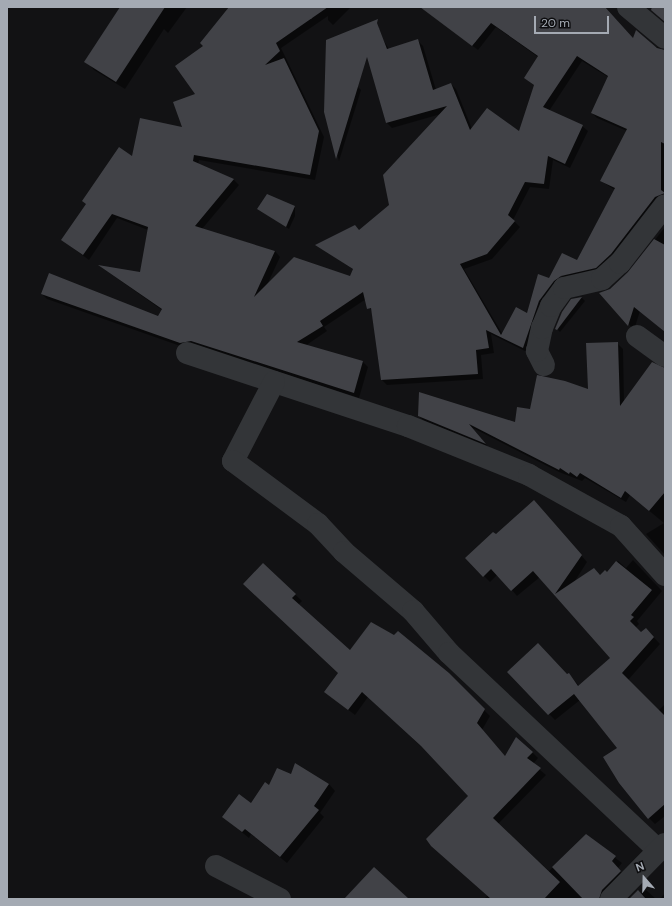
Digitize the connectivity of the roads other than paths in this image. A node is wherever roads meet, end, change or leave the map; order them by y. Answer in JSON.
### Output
{"nodes":[{"id":1,"x":628,"y":7,"type":"edge"},
{"id":2,"x":665,"y":38,"type":"edge"},
{"id":3,"x":665,"y":205,"type":"edge"},
{"id":4,"x":637,"y":336,"type":"dead end"},
{"id":5,"x":187,"y":353,"type":"dead end"},
{"id":6,"x":665,"y":356,"type":"edge"},
{"id":7,"x":544,"y":365,"type":"dead end"},
{"id":8,"x":274,"y":382,"type":"junction"},
{"id":9,"x":665,"y":575,"type":"edge"},
{"id":10,"x":662,"y":847,"type":"edge"},
{"id":11,"x":216,"y":866,"type":"dead end"},
{"id":12,"x":280,"y":899,"type":"edge"},
{"id":13,"x":611,"y":899,"type":"edge"}],
"edges":[{"from":1,"to":2,"type":"street"},
{"from":3,"to":7,"type":"street"},
{"from":4,"to":6,"type":"street"},
{"from":5,"to":8,"type":"street"},
{"from":8,"to":9,"type":"street"},
{"from":8,"to":10,"type":"street"},
{"from":10,"to":13,"type":"street"},
{"from":11,"to":12,"type":"street"}]}
